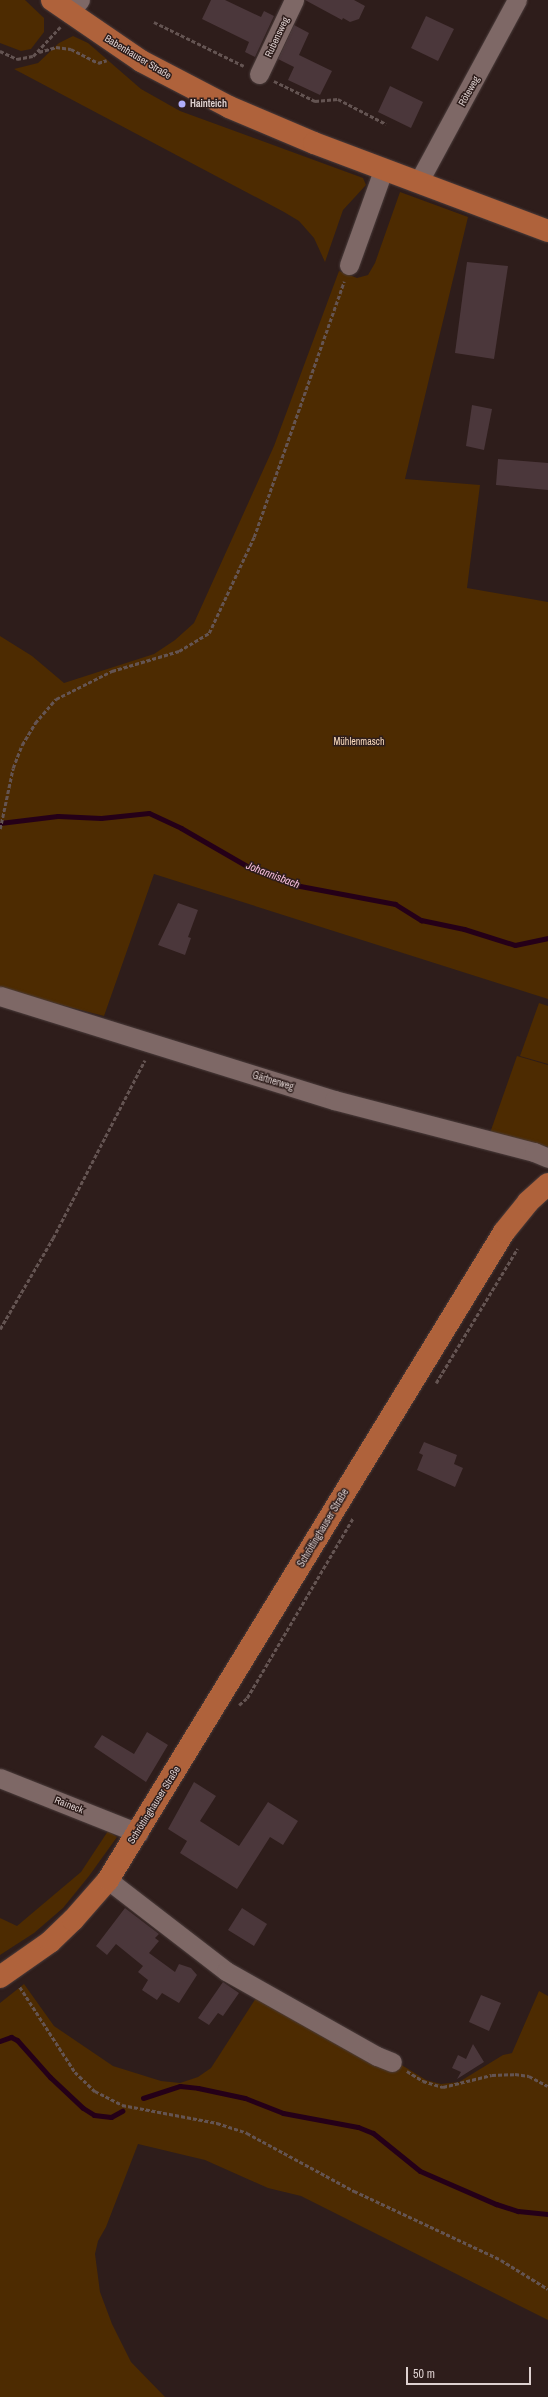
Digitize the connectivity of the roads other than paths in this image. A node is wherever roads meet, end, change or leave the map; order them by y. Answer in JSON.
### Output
{"nodes":[{"id":1,"x":52,"y":0,"type":"edge"},
{"id":2,"x":294,"y":0,"type":"edge"},
{"id":3,"x":517,"y":0,"type":"edge"},
{"id":4,"x":75,"y":7,"type":"edge"},
{"id":5,"x":259,"y":74,"type":"dead end"},
{"id":6,"x":384,"y":168,"type":"junction"},
{"id":7,"x":419,"y":181,"type":"junction"},
{"id":8,"x":548,"y":231,"type":"edge"},
{"id":9,"x":349,"y":266,"type":"road end"},
{"id":10,"x":0,"y":996,"type":"edge"},
{"id":11,"x":548,"y":1158,"type":"edge"},
{"id":12,"x":548,"y":1184,"type":"edge"},
{"id":13,"x":0,"y":1778,"type":"edge"},
{"id":14,"x":138,"y":1833,"type":"junction"},
{"id":15,"x":108,"y":1880,"type":"junction"},
{"id":16,"x":6,"y":1974,"type":"edge"},
{"id":17,"x":392,"y":2062,"type":"road end"}],
"edges":[{"from":1,"to":4,"type":"main road","name":"Babenhauser Straße"},
{"from":2,"to":5,"type":"street","name":"Rubensweg"},
{"from":3,"to":7,"type":"street","name":"Röteweg"},
{"from":4,"to":6,"type":"main road","name":"Babenhauser Straße"},
{"from":6,"to":7,"type":"main road","name":"Babenhauser Straße"},
{"from":6,"to":9,"type":"street"},
{"from":7,"to":8,"type":"main road","name":"Babenhauser Straße"},
{"from":10,"to":11,"type":"street","name":"Gärtnerweg"},
{"from":12,"to":14,"type":"main road","name":"Schröttinghauser Straße"},
{"from":13,"to":14,"type":"street","name":"Raineck"},
{"from":14,"to":15,"type":"main road","name":"Schröttinghauser Straße"},
{"from":15,"to":16,"type":"main road","name":"Schröttinghauser Straße"},
{"from":15,"to":17,"type":"street"}]}
